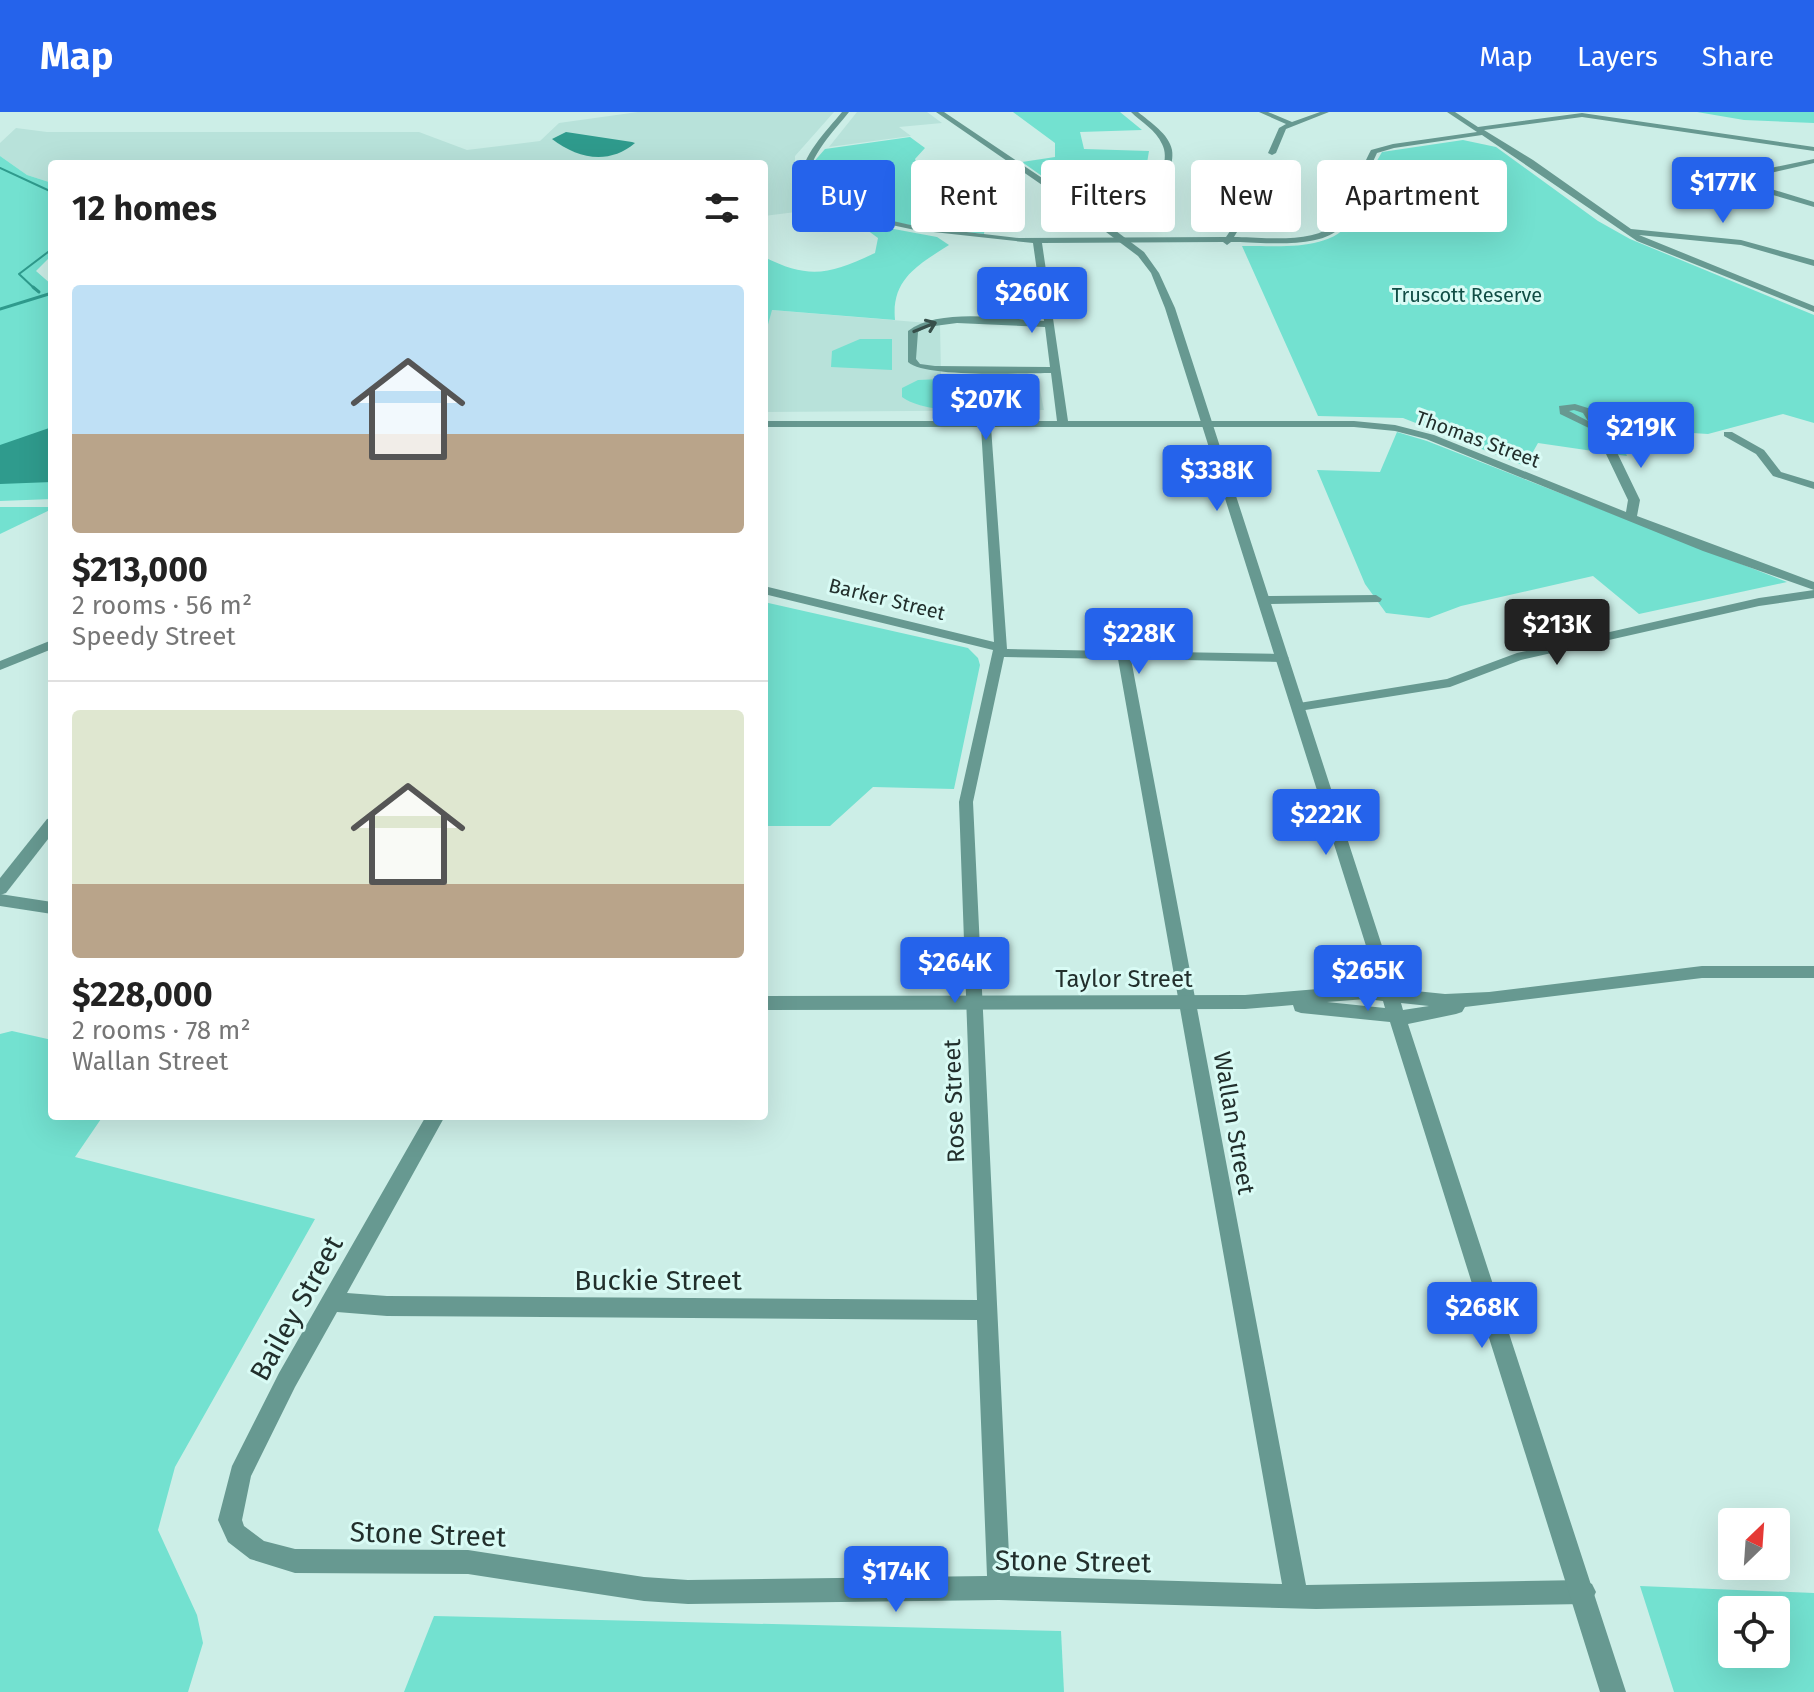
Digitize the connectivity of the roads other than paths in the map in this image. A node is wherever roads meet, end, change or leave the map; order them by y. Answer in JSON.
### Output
{"nodes":[{"id":1,"x":846,"y":112,"type":"edge"},
{"id":2,"x":939,"y":112,"type":"edge"},
{"id":3,"x":1134,"y":112,"type":"edge"},
{"id":4,"x":1262,"y":112,"type":"edge"},
{"id":5,"x":1326,"y":112,"type":"edge"},
{"id":6,"x":1450,"y":112,"type":"edge"},
{"id":7,"x":1291,"y":124,"type":"junction"},
{"id":8,"x":1480,"y":131,"type":"junction"},
{"id":9,"x":1814,"y":149,"type":"edge"},
{"id":10,"x":1272,"y":153,"type":"dead end"},
{"id":11,"x":1167,"y":160,"type":"edge"},
{"id":12,"x":1814,"y":162,"type":"edge"},
{"id":13,"x":1041,"y":182,"type":"edge"},
{"id":14,"x":1771,"y":193,"type":"junction"},
{"id":15,"x":1702,"y":200,"type":"dead end"},
{"id":16,"x":1814,"y":205,"type":"edge"},
{"id":17,"x":1627,"y":231,"type":"junction"},
{"id":18,"x":1116,"y":232,"type":"edge"},
{"id":19,"x":1119,"y":232,"type":"edge"},
{"id":20,"x":1233,"y":232,"type":"edge"},
{"id":21,"x":1037,"y":241,"type":"junction"},
{"id":22,"x":1127,"y":242,"type":"junction"},
{"id":23,"x":1138,"y":242,"type":"junction"},
{"id":24,"x":1227,"y":242,"type":"junction"},
{"id":25,"x":1814,"y":263,"type":"edge"},
{"id":26,"x":1170,"y":308,"type":"junction"},
{"id":27,"x":1814,"y":309,"type":"edge"},
{"id":28,"x":1047,"y":324,"type":"junction"},
{"id":29,"x":1055,"y":370,"type":"junction"},
{"id":30,"x":768,"y":424,"type":"edge"},
{"id":31,"x":986,"y":424,"type":"junction"},
{"id":32,"x":1063,"y":424,"type":"junction"},
{"id":33,"x":1207,"y":424,"type":"junction"},
{"id":34,"x":1598,"y":429,"type":"dead end"},
{"id":35,"x":1728,"y":434,"type":"dead end"},
{"id":36,"x":1814,"y":486,"type":"edge"},
{"id":37,"x":1631,"y":517,"type":"junction"},
{"id":38,"x":1814,"y":586,"type":"edge"},
{"id":39,"x":768,"y":591,"type":"edge"},
{"id":40,"x":1814,"y":594,"type":"edge"},
{"id":41,"x":1376,"y":599,"type":"dead end"},
{"id":42,"x":1264,"y":600,"type":"junction"},
{"id":43,"x":48,"y":646,"type":"edge"},
{"id":44,"x":1000,"y":650,"type":"junction"},
{"id":45,"x":1124,"y":658,"type":"junction"},
{"id":46,"x":1282,"y":658,"type":"junction"},
{"id":47,"x":0,"y":666,"type":"edge"},
{"id":48,"x":1299,"y":707,"type":"junction"},
{"id":49,"x":48,"y":828,"type":"edge"},
{"id":50,"x":0,"y":889,"type":"edge"},
{"id":51,"x":0,"y":900,"type":"edge"},
{"id":52,"x":48,"y":907,"type":"edge"},
{"id":53,"x":1814,"y":972,"type":"edge"},
{"id":54,"x":768,"y":1003,"type":"edge"},
{"id":55,"x":1187,"y":1003,"type":"junction"},
{"id":56,"x":976,"y":1004,"type":"junction"},
{"id":57,"x":1394,"y":1005,"type":"junction"},
{"id":58,"x":434,"y":1120,"type":"edge"},
{"id":59,"x":332,"y":1302,"type":"junction"},
{"id":60,"x":984,"y":1310,"type":"junction"},
{"id":61,"x":236,"y":1534,"type":"joint"},
{"id":62,"x":999,"y":1588,"type":"junction"},
{"id":63,"x":1584,"y":1592,"type":"junction"},
{"id":64,"x":1296,"y":1596,"type":"junction"},
{"id":65,"x":1613,"y":1692,"type":"edge"}],
"edges":[{"from":1,"to":21,"type":"street"},
{"from":2,"to":13,"type":"street"},
{"from":3,"to":11,"type":"street"},
{"from":4,"to":7,"type":"street"},
{"from":5,"to":7,"type":"street"},
{"from":6,"to":8,"type":"street"},
{"from":7,"to":10,"type":"street"},
{"from":8,"to":9,"type":"street"},
{"from":8,"to":17,"type":"street"},
{"from":8,"to":24,"type":"street"},
{"from":12,"to":14,"type":"street"},
{"from":14,"to":15,"type":"street"},
{"from":14,"to":16,"type":"street"},
{"from":17,"to":25,"type":"street"},
{"from":17,"to":27,"type":"street"},
{"from":18,"to":22,"type":"street"},
{"from":19,"to":23,"type":"street"},
{"from":20,"to":24,"type":"street"},
{"from":21,"to":22,"type":"street"},
{"from":21,"to":28,"type":"street"},
{"from":22,"to":23,"type":"street"},
{"from":22,"to":26,"type":"street"},
{"from":23,"to":24,"type":"street"},
{"from":23,"to":26,"type":"street"},
{"from":26,"to":33,"type":"street"},
{"from":28,"to":29,"type":"street"},
{"from":29,"to":28,"type":"street","one_way":true},
{"from":29,"to":32,"type":"street"},
{"from":30,"to":31,"type":"street","name":"Thomas Street"},
{"from":31,"to":32,"type":"street","name":"Thomas Street"},
{"from":31,"to":44,"type":"street","name":"Rose Street"},
{"from":32,"to":33,"type":"street","name":"Thomas Street"},
{"from":33,"to":37,"type":"street","name":"Thomas Street"},
{"from":33,"to":42,"type":"street"},
{"from":34,"to":37,"type":"street"},
{"from":35,"to":36,"type":"street"},
{"from":37,"to":38,"type":"street","name":"Thomas Street"},
{"from":39,"to":44,"type":"street","name":"Barker Street"},
{"from":40,"to":48,"type":"street"},
{"from":41,"to":42,"type":"street"},
{"from":42,"to":46,"type":"street"},
{"from":43,"to":47,"type":"street"},
{"from":44,"to":45,"type":"street","name":"Barker Street"},
{"from":44,"to":56,"type":"street","name":"Rose Street"},
{"from":45,"to":46,"type":"street","name":"Barker Street"},
{"from":45,"to":55,"type":"street","name":"Wallan Street"},
{"from":46,"to":48,"type":"street"},
{"from":48,"to":57,"type":"street"},
{"from":49,"to":50,"type":"street"},
{"from":51,"to":52,"type":"street"},
{"from":53,"to":57,"type":"street","name":"Taylor Street"},
{"from":54,"to":56,"type":"street","name":"Taylor Street"},
{"from":55,"to":56,"type":"street","name":"Taylor Street"},
{"from":55,"to":57,"type":"street","name":"Taylor Street"},
{"from":55,"to":64,"type":"street","name":"Wallan Street"},
{"from":56,"to":60,"type":"street","name":"Rose Street"},
{"from":57,"to":63,"type":"street"},
{"from":58,"to":59,"type":"street","name":"Bailey Street"},
{"from":59,"to":60,"type":"street","name":"Buckie Street"},
{"from":59,"to":61,"type":"street","name":"Bailey Street"},
{"from":60,"to":62,"type":"street","name":"Rose Street"},
{"from":61,"to":62,"type":"street","name":"Stone Street"},
{"from":62,"to":64,"type":"street","name":"Stone Street"},
{"from":63,"to":64,"type":"street","name":"Stone Street"},
{"from":63,"to":65,"type":"street"}]}
